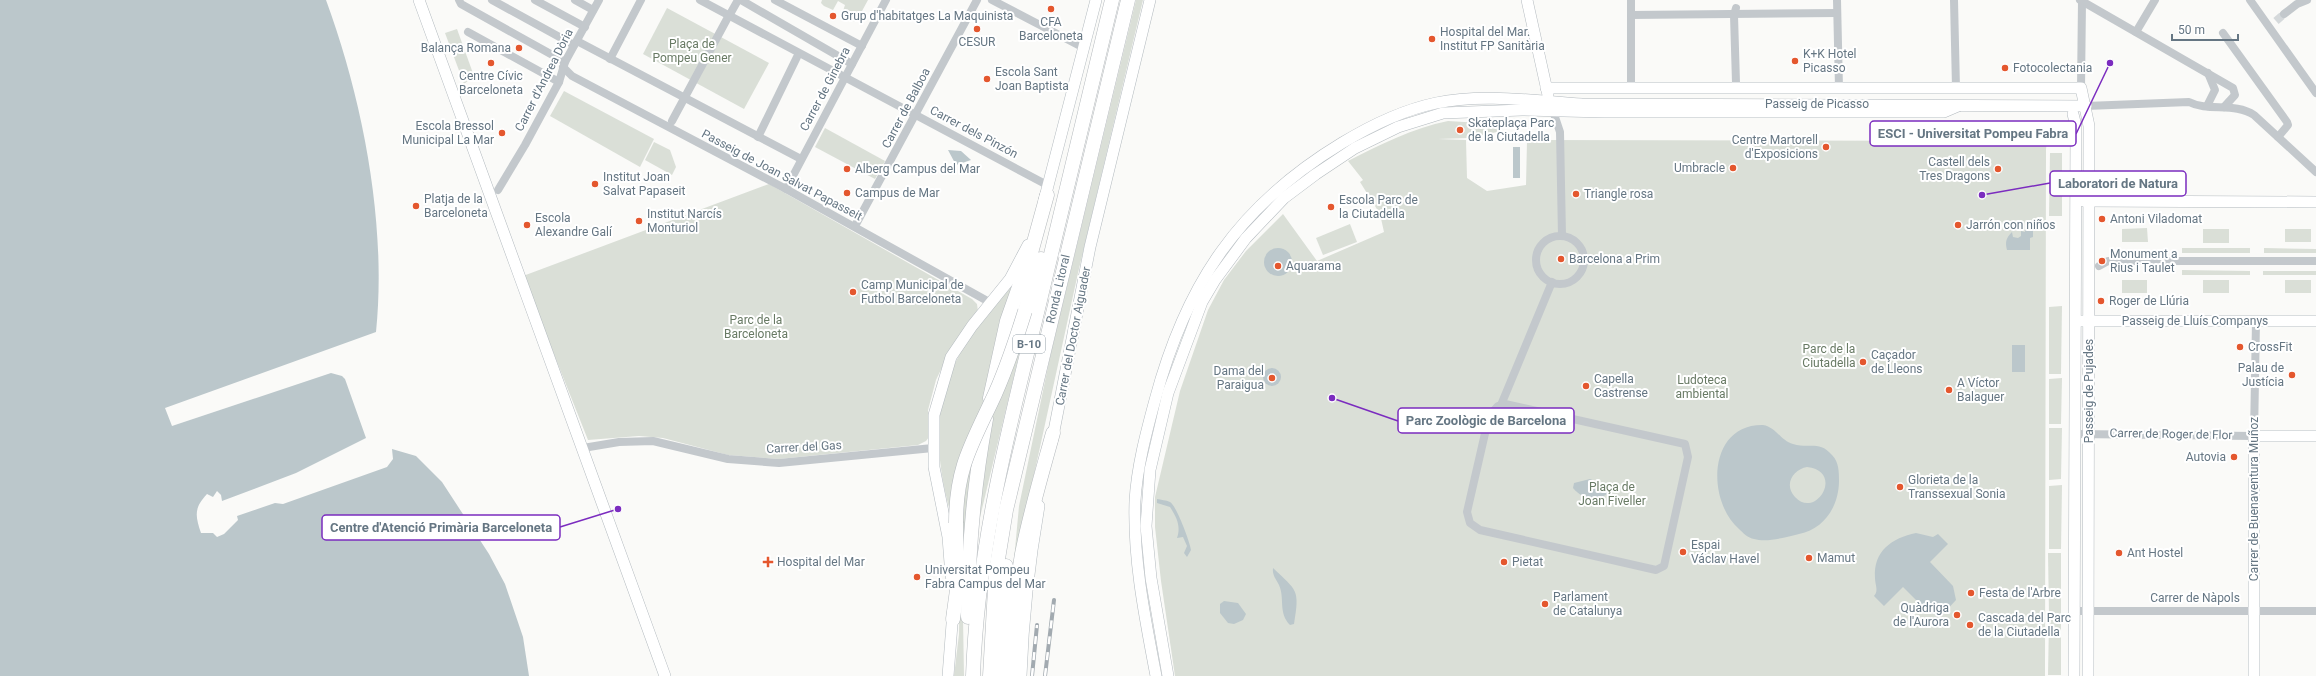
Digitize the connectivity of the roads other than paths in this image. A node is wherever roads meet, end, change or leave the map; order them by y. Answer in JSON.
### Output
{"nodes":[{"id":1,"x":419,"y":0,"type":"edge"},
{"id":2,"x":492,"y":0,"type":"edge"},
{"id":3,"x":535,"y":0,"type":"edge"},
{"id":4,"x":575,"y":0,"type":"edge"},
{"id":5,"x":599,"y":0,"type":"edge"},
{"id":6,"x":642,"y":0,"type":"edge"},
{"id":7,"x":700,"y":0,"type":"edge"},
{"id":8,"x":738,"y":0,"type":"edge"},
{"id":9,"x":741,"y":0,"type":"edge"},
{"id":10,"x":775,"y":0,"type":"edge"},
{"id":11,"x":886,"y":0,"type":"edge"},
{"id":12,"x":977,"y":0,"type":"edge"},
{"id":13,"x":992,"y":0,"type":"edge"},
{"id":14,"x":1096,"y":0,"type":"edge"},
{"id":15,"x":1112,"y":0,"type":"edge"},
{"id":16,"x":1128,"y":0,"type":"edge"},
{"id":17,"x":1150,"y":0,"type":"edge"},
{"id":18,"x":1527,"y":0,"type":"edge"},
{"id":19,"x":1631,"y":0,"type":"edge"},
{"id":20,"x":1837,"y":0,"type":"edge"},
{"id":21,"x":1954,"y":0,"type":"edge"},
{"id":22,"x":2155,"y":0,"type":"edge"},
{"id":23,"x":2250,"y":0,"type":"edge"},
{"id":24,"x":2307,"y":0,"type":"edge"},
{"id":25,"x":459,"y":1,"type":"edge"},
{"id":26,"x":2081,"y":1,"type":"edge"},
{"id":27,"x":593,"y":10,"type":"junction"},
{"id":28,"x":1735,"y":11,"type":"junction"},
{"id":29,"x":1837,"y":13,"type":"junction"},
{"id":30,"x":2284,"y":14,"type":"tunnel mouth"},
{"id":31,"x":1631,"y":15,"type":"junction"},
{"id":32,"x":728,"y":18,"type":"junction"},
{"id":33,"x":2276,"y":21,"type":"tunnel mouth"},
{"id":34,"x":2268,"y":26,"type":"junction"},
{"id":35,"x":585,"y":27,"type":"junction"},
{"id":36,"x":468,"y":32,"type":"dead end"},
{"id":37,"x":2136,"y":32,"type":"junction"},
{"id":38,"x":2223,"y":33,"type":"dead end"},
{"id":39,"x":575,"y":43,"type":"junction"},
{"id":40,"x":862,"y":46,"type":"junction"},
{"id":41,"x":1084,"y":48,"type":"junction"},
{"id":42,"x":797,"y":57,"type":"dead end"},
{"id":43,"x":610,"y":59,"type":"junction"},
{"id":44,"x":852,"y":64,"type":"junction"},
{"id":45,"x":564,"y":65,"type":"junction"},
{"id":46,"x":2207,"y":72,"type":"junction"},
{"id":47,"x":845,"y":78,"type":"junction"},
{"id":48,"x":559,"y":82,"type":"junction"},
{"id":49,"x":1736,"y":83,"type":"dead end"},
{"id":50,"x":1546,"y":88,"type":"junction"},
{"id":51,"x":1632,"y":88,"type":"junction"},
{"id":52,"x":1839,"y":88,"type":"junction"},
{"id":53,"x":1956,"y":88,"type":"junction"},
{"id":54,"x":2316,"y":93,"type":"edge"},
{"id":55,"x":2084,"y":97,"type":"junction"},
{"id":56,"x":684,"y":98,"type":"junction"},
{"id":57,"x":1839,"y":104,"type":"junction"},
{"id":58,"x":1552,"y":106,"type":"junction"},
{"id":59,"x":1958,"y":106,"type":"junction"},
{"id":60,"x":2208,"y":106,"type":"junction"},
{"id":61,"x":2062,"y":107,"type":"junction"},
{"id":62,"x":2224,"y":107,"type":"junction"},
{"id":63,"x":2073,"y":114,"type":"junction"},
{"id":64,"x":916,"y":115,"type":"junction"},
{"id":65,"x":672,"y":121,"type":"dead end"},
{"id":66,"x":758,"y":137,"type":"junction"},
{"id":67,"x":2278,"y":137,"type":"junction"},
{"id":68,"x":802,"y":159,"type":"junction"},
{"id":69,"x":2316,"y":172,"type":"edge"},
{"id":70,"x":786,"y":189,"type":"junction"},
{"id":71,"x":1067,"y":189,"type":"junction"},
{"id":72,"x":498,"y":190,"type":"dead end"},
{"id":73,"x":1048,"y":190,"type":"junction"},
{"id":74,"x":2089,"y":201,"type":"junction"},
{"id":75,"x":2076,"y":202,"type":"junction"},
{"id":76,"x":2316,"y":202,"type":"edge"},
{"id":77,"x":855,"y":226,"type":"junction"},
{"id":78,"x":1562,"y":236,"type":"junction"},
{"id":79,"x":2316,"y":261,"type":"edge"},
{"id":80,"x":2099,"y":266,"type":"dead end"},
{"id":81,"x":1552,"y":282,"type":"junction"},
{"id":82,"x":991,"y":303,"type":"junction"},
{"id":83,"x":2075,"y":321,"type":"junction"},
{"id":84,"x":2089,"y":321,"type":"junction"},
{"id":85,"x":2256,"y":321,"type":"junction"},
{"id":86,"x":2316,"y":321,"type":"edge"},
{"id":87,"x":1501,"y":405,"type":"junction"},
{"id":88,"x":1032,"y":406,"type":"junction"},
{"id":89,"x":1054,"y":433,"type":"junction"},
{"id":90,"x":2075,"y":434,"type":"junction"},
{"id":91,"x":2089,"y":434,"type":"junction"},
{"id":92,"x":2254,"y":436,"type":"junction"},
{"id":93,"x":2316,"y":436,"type":"edge"},
{"id":94,"x":583,"y":448,"type":"junction"},
{"id":95,"x":933,"y":448,"type":"junction"},
{"id":96,"x":2254,"y":609,"type":"junction"},
{"id":97,"x":2316,"y":610,"type":"edge"},
{"id":98,"x":2075,"y":611,"type":"junction"},
{"id":99,"x":2088,"y":611,"type":"junction"},
{"id":100,"x":953,"y":619,"type":"junction"},
{"id":101,"x":666,"y":676,"type":"edge"},
{"id":102,"x":948,"y":676,"type":"edge"},
{"id":103,"x":969,"y":676,"type":"edge"},
{"id":104,"x":973,"y":676,"type":"edge"},
{"id":105,"x":990,"y":676,"type":"edge"},
{"id":106,"x":1002,"y":676,"type":"edge"},
{"id":107,"x":1011,"y":676,"type":"edge"},
{"id":108,"x":1021,"y":676,"type":"edge"},
{"id":109,"x":1156,"y":676,"type":"edge"},
{"id":110,"x":1168,"y":676,"type":"edge"},
{"id":111,"x":2074,"y":676,"type":"edge"},
{"id":112,"x":2088,"y":676,"type":"edge"},
{"id":113,"x":2254,"y":676,"type":"edge"}],
"edges":[{"from":1,"to":94,"type":"street"},
{"from":2,"to":39,"type":"street"},
{"from":3,"to":35,"type":"street"},
{"from":4,"to":27,"type":"street"},
{"from":5,"to":27,"type":"street","name":"Carrer d'Andrea Dòria"},
{"from":6,"to":43,"type":"street"},
{"from":7,"to":32,"type":"street","name":"Carrer dels Pinzón"},
{"from":8,"to":32,"type":"street"},
{"from":9,"to":44,"type":"street"},
{"from":10,"to":40,"type":"street"},
{"from":11,"to":40,"type":"street","name":"Carrer de Ginebra"},
{"from":12,"to":64,"type":"street","name":"Carrer de Balboa"},
{"from":13,"to":41,"type":"street"},
{"from":14,"to":41,"type":"street"},
{"from":15,"to":71,"type":"highway","name":"Ronda Litoral","number":"B-10"},
{"from":16,"to":88,"type":"highway","name":"Ronda Litoral","number":"B-10"},
{"from":17,"to":89,"type":"street","name":"Carrer del Doctor Aiguader"},
{"from":18,"to":50,"type":"street"},
{"from":19,"to":31,"type":"street"},
{"from":20,"to":29,"type":"street"},
{"from":21,"to":53,"type":"street"},
{"from":22,"to":37,"type":"street"},
{"from":23,"to":34,"type":"street"},
{"from":24,"to":30,"type":"street"},
{"from":25,"to":45,"type":"street","name":"Passeig de Joan Salvat Papasseit"},
{"from":26,"to":37,"type":"street"},
{"from":26,"to":55,"type":"street","name":"Passeig de Pujades"},
{"from":27,"to":35,"type":"street","name":"Carrer d'Andrea Dòria"},
{"from":28,"to":29,"type":"street"},
{"from":28,"to":31,"type":"street"},
{"from":28,"to":49,"type":"street"},
{"from":29,"to":52,"type":"street"},
{"from":31,"to":51,"type":"street"},
{"from":32,"to":47,"type":"street","name":"Carrer dels Pinzón"},
{"from":32,"to":56,"type":"street"},
{"from":33,"to":34,"type":"street"},
{"from":34,"to":54,"type":"street"},
{"from":35,"to":39,"type":"street","name":"Carrer d'Andrea Dòria"},
{"from":36,"to":48,"type":"street"},
{"from":37,"to":46,"type":"street"},
{"from":38,"to":67,"type":"street"},
{"from":39,"to":43,"type":"street"},
{"from":39,"to":45,"type":"street","name":"Carrer d'Andrea Dòria"},
{"from":40,"to":44,"type":"street","name":"Carrer de Ginebra"},
{"from":41,"to":73,"type":"street"},
{"from":42,"to":66,"type":"street"},
{"from":43,"to":56,"type":"street"},
{"from":44,"to":47,"type":"street","name":"Carrer de Ginebra"},
{"from":45,"to":48,"type":"street","name":"Carrer d'Andrea Dòria"},
{"from":45,"to":70,"type":"street","name":"Passeig de Joan Salvat Papasseit"},
{"from":46,"to":60,"type":"street"},
{"from":46,"to":62,"type":"street"},
{"from":47,"to":64,"type":"street","name":"Carrer dels Pinzón"},
{"from":47,"to":68,"type":"street","name":"Carrer de Ginebra"},
{"from":48,"to":72,"type":"street","name":"Carrer d'Andrea Dòria"},
{"from":50,"to":51,"type":"street"},
{"from":50,"to":58,"type":"street"},
{"from":51,"to":52,"type":"street"},
{"from":52,"to":53,"type":"street"},
{"from":52,"to":57,"type":"street"},
{"from":53,"to":55,"type":"street"},
{"from":53,"to":59,"type":"street"},
{"from":55,"to":60,"type":"street","name":"Passeig de Picasso"},
{"from":55,"to":61,"type":"street","name":"Passeig de Picasso"},
{"from":55,"to":63,"type":"street"},
{"from":55,"to":74,"type":"street","name":"Passeig de Pujades"},
{"from":56,"to":65,"type":"street"},
{"from":56,"to":66,"type":"street"},
{"from":57,"to":58,"type":"street","name":"Passeig de Picasso"},
{"from":57,"to":59,"type":"street","name":"Passeig de Picasso"},
{"from":58,"to":59,"type":"street"},
{"from":58,"to":78,"type":"street"},
{"from":58,"to":109,"type":"street"},
{"from":58,"to":110,"type":"street"},
{"from":59,"to":61,"type":"street","name":"Passeig de Picasso"},
{"from":60,"to":62,"type":"street","name":"Passeig de Picasso"},
{"from":61,"to":63,"type":"street"},
{"from":62,"to":67,"type":"street","name":"Passeig de Picasso"},
{"from":63,"to":75,"type":"street","name":"Passeig de Pujades"},
{"from":64,"to":73,"type":"street","name":"Carrer dels Pinzón"},
{"from":64,"to":77,"type":"street","name":"Carrer de Balboa"},
{"from":66,"to":68,"type":"street"},
{"from":67,"to":69,"type":"street","name":"Passeig de Picasso"},
{"from":68,"to":70,"type":"street","name":"Carrer de Ginebra"},
{"from":70,"to":77,"type":"street","name":"Passeig de Joan Salvat Papasseit"},
{"from":71,"to":100,"type":"highway","bridge":true},
{"from":71,"to":104,"type":"highway","name":"Ronda Litoral","number":"B-10"},
{"from":73,"to":82,"type":"street"},
{"from":73,"to":103,"type":"highway"},
{"from":74,"to":75,"type":"street"},
{"from":74,"to":76,"type":"street"},
{"from":74,"to":84,"type":"street","name":"Passeig de Pujades"},
{"from":75,"to":83,"type":"street","name":"Passeig de Pujades"},
{"from":77,"to":82,"type":"street","name":"Passeig de Joan Salvat Papasseit"},
{"from":78,"to":81,"type":"street"},
{"from":78,"to":81,"type":"street"},
{"from":79,"to":80,"type":"street"},
{"from":81,"to":87,"type":"street"},
{"from":82,"to":95,"type":"street"},
{"from":83,"to":84,"type":"street","name":"Passeig de Lluís Companys"},
{"from":83,"to":90,"type":"street","name":"Passeig de Pujades"},
{"from":84,"to":85,"type":"street","name":"Passeig de Lluís Companys"},
{"from":84,"to":91,"type":"street","name":"Passeig de Pujades"},
{"from":85,"to":86,"type":"street","name":"Passeig de Lluís Companys"},
{"from":85,"to":92,"type":"street","name":"Carrer de Buenaventura Muñoz"},
{"from":87,"to":87,"type":"street"},
{"from":88,"to":105,"type":"highway","name":"Ronda Litoral","number":"B-10"},
{"from":88,"to":106,"type":"highway"},
{"from":89,"to":107,"type":"highway"},
{"from":89,"to":108,"type":"street","name":"Carrer del Doctor Aiguader"},
{"from":90,"to":91,"type":"street","name":"Carrer de Roger de Flor"},
{"from":90,"to":98,"type":"street","name":"Passeig de Pujades"},
{"from":91,"to":92,"type":"street","name":"Carrer de Roger de Flor"},
{"from":91,"to":99,"type":"street","name":"Passeig de Pujades"},
{"from":92,"to":93,"type":"street","name":"Carrer de Roger de Flor"},
{"from":92,"to":96,"type":"street","name":"Carrer de Buenaventura Muñoz"},
{"from":94,"to":95,"type":"street","name":"Carrer del Gas"},
{"from":94,"to":101,"type":"street"},
{"from":95,"to":100,"type":"street"},
{"from":96,"to":97,"type":"street","name":"Carrer de Nàpols"},
{"from":96,"to":99,"type":"street","name":"Carrer de Nàpols"},
{"from":96,"to":113,"type":"street","name":"Carrer de Buenaventura Muñoz"},
{"from":98,"to":99,"type":"street","name":"Carrer de Nàpols"},
{"from":98,"to":111,"type":"street","name":"Passeig de Pujades"},
{"from":99,"to":112,"type":"street","name":"Passeig de Pujades"},
{"from":100,"to":102,"type":"street"}]}
